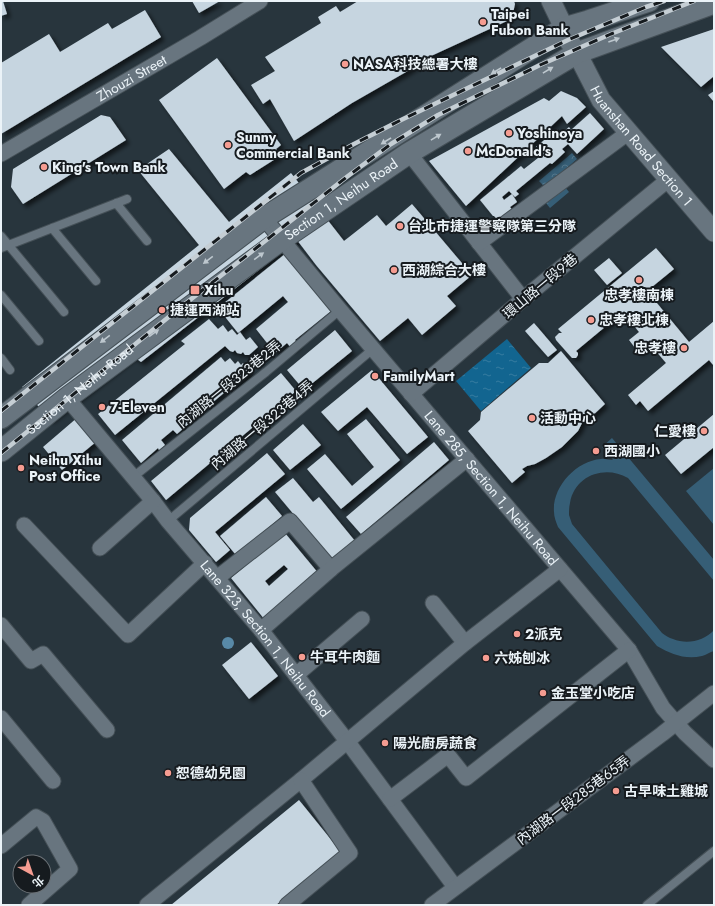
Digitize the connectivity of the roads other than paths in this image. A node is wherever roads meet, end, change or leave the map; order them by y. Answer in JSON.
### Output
{"nodes":[{"id":1,"x":260,"y":1,"type":"edge"},
{"id":2,"x":551,"y":1,"type":"edge"},
{"id":3,"x":649,"y":1,"type":"edge"},
{"id":4,"x":714,"y":3,"type":"edge"},
{"id":5,"x":564,"y":28,"type":"junction"},
{"id":6,"x":577,"y":53,"type":"junction"},
{"id":7,"x":629,"y":132,"type":"junction"},
{"id":8,"x":409,"y":153,"type":"junction"},
{"id":9,"x":1,"y":154,"type":"edge"},
{"id":10,"x":669,"y":179,"type":"junction"},
{"id":11,"x":127,"y":199,"type":"dead end"},
{"id":12,"x":116,"y":203,"type":"junction"},
{"id":13,"x":264,"y":218,"type":"junction"},
{"id":14,"x":52,"y":228,"type":"junction"},
{"id":15,"x":714,"y":232,"type":"edge"},
{"id":16,"x":1,"y":236,"type":"edge"},
{"id":17,"x":281,"y":240,"type":"junction"},
{"id":18,"x":147,"y":241,"type":"dead end"},
{"id":19,"x":479,"y":243,"type":"junction"},
{"id":20,"x":5,"y":246,"type":"edge"},
{"id":21,"x":96,"y":281,"type":"dead end"},
{"id":22,"x":1,"y":295,"type":"edge"},
{"id":23,"x":523,"y":299,"type":"junction"},
{"id":24,"x":340,"y":310,"type":"junction"},
{"id":25,"x":64,"y":312,"type":"dead end"},
{"id":26,"x":39,"y":341,"type":"dead end"},
{"id":27,"x":373,"y":349,"type":"junction"},
{"id":28,"x":1,"y":358,"type":"edge"},
{"id":29,"x":10,"y":370,"type":"dead end"},
{"id":30,"x":411,"y":394,"type":"junction"},
{"id":31,"x":67,"y":398,"type":"junction"},
{"id":32,"x":1,"y":418,"type":"edge"},
{"id":33,"x":1,"y":451,"type":"edge"},
{"id":34,"x":467,"y":459,"type":"junction"},
{"id":35,"x":133,"y":477,"type":"junction"},
{"id":36,"x":153,"y":501,"type":"junction"},
{"id":37,"x":168,"y":521,"type":"junction"},
{"id":38,"x":24,"y":525,"type":"dead end"},
{"id":39,"x":100,"y":548,"type":"dead end"},
{"id":40,"x":205,"y":563,"type":"junction"},
{"id":41,"x":331,"y":569,"type":"junction"},
{"id":42,"x":560,"y":569,"type":"junction"},
{"id":43,"x":217,"y":578,"type":"junction"},
{"id":44,"x":433,"y":603,"type":"dead end"},
{"id":45,"x":362,"y":619,"type":"dead end"},
{"id":46,"x":1,"y":625,"type":"edge"},
{"id":47,"x":261,"y":630,"type":"junction"},
{"id":48,"x":465,"y":643,"type":"junction"},
{"id":49,"x":629,"y":650,"type":"junction"},
{"id":50,"x":296,"y":675,"type":"junction"},
{"id":51,"x":714,"y":693,"type":"edge"},
{"id":52,"x":1,"y":718,"type":"edge"},
{"id":53,"x":676,"y":723,"type":"junction"},
{"id":54,"x":107,"y":730,"type":"dead end"},
{"id":55,"x":347,"y":741,"type":"junction"},
{"id":56,"x":714,"y":760,"type":"edge"},
{"id":57,"x":301,"y":780,"type":"junction"},
{"id":58,"x":53,"y":781,"type":"dead end"},
{"id":59,"x":390,"y":799,"type":"junction"},
{"id":60,"x":1,"y":846,"type":"edge"},
{"id":61,"x":714,"y":851,"type":"edge"},
{"id":62,"x":455,"y":887,"type":"junction"},
{"id":63,"x":29,"y":905,"type":"edge"},
{"id":64,"x":147,"y":905,"type":"edge"},
{"id":65,"x":287,"y":905,"type":"edge"},
{"id":66,"x":432,"y":905,"type":"edge"},
{"id":67,"x":647,"y":905,"type":"edge"}],
"edges":[{"from":1,"to":9,"type":"street","name":"Zhouzi Street"},
{"from":2,"to":5,"type":"street","name":"Huanshan Road Section 1"},
{"from":3,"to":5,"type":"main road","name":"Section 1, Neihu Road"},
{"from":6,"to":4,"type":"main road","name":"Section 1, Neihu Road","one_way":true},
{"from":5,"to":6,"type":"street","name":"Huanshan Road Section 1"},
{"from":5,"to":13,"type":"main road","name":"Section 1, Neihu Road","one_way":true},
{"from":6,"to":7,"type":"street","name":"Huanshan Road Section 1"},
{"from":8,"to":6,"type":"main road","name":"Section 1, Neihu Road","one_way":true},
{"from":7,"to":10,"type":"street","name":"Huanshan Road Section 1"},
{"from":7,"to":19,"type":"street"},
{"from":8,"to":17,"type":"main road","name":"Section 1, Neihu Road"},
{"from":8,"to":19,"type":"street"},
{"from":10,"to":15,"type":"street","name":"Huanshan Road Section 1"},
{"from":10,"to":23,"type":"street","name":"環山路一段9巷"},
{"from":11,"to":12,"type":"lane"},
{"from":12,"to":14,"type":"lane"},
{"from":12,"to":18,"type":"lane"},
{"from":13,"to":17,"type":"street","name":"Lane 285, Section 1, Neihu Road"},
{"from":13,"to":32,"type":"main road","name":"Section 1, Neihu Road","one_way":true},
{"from":14,"to":20,"type":"lane"},
{"from":14,"to":21,"type":"lane"},
{"from":16,"to":20,"type":"lane"},
{"from":17,"to":24,"type":"street","name":"Lane 285, Section 1, Neihu Road"},
{"from":31,"to":17,"type":"main road","name":"Section 1, Neihu Road","one_way":true},
{"from":19,"to":23,"type":"street"},
{"from":20,"to":25,"type":"lane"},
{"from":22,"to":26,"type":"lane"},
{"from":23,"to":30,"type":"street","name":"環山路一段9巷"},
{"from":24,"to":27,"type":"street","name":"Lane 285, Section 1, Neihu Road"},
{"from":24,"to":35,"type":"lane","name":"內湖路一段323巷2弄"},
{"from":27,"to":30,"type":"street","name":"Lane 285, Section 1, Neihu Road"},
{"from":27,"to":37,"type":"lane","name":"內湖路一段323巷4弄"},
{"from":28,"to":29,"type":"lane"},
{"from":30,"to":34,"type":"street","name":"Lane 285, Section 1, Neihu Road"},
{"from":31,"to":33,"type":"main road","name":"Section 1, Neihu Road"},
{"from":31,"to":35,"type":"street","name":"Lane 323, Section 1, Neihu Road"},
{"from":34,"to":41,"type":"street"},
{"from":34,"to":42,"type":"street","name":"Lane 285, Section 1, Neihu Road"},
{"from":35,"to":36,"type":"street","name":"Lane 323, Section 1, Neihu Road"},
{"from":36,"to":37,"type":"street","name":"Lane 323, Section 1, Neihu Road"},
{"from":36,"to":39,"type":"street"},
{"from":37,"to":40,"type":"street","name":"Lane 323, Section 1, Neihu Road"},
{"from":38,"to":40,"type":"street"},
{"from":40,"to":43,"type":"street","name":"Lane 323, Section 1, Neihu Road"},
{"from":41,"to":43,"type":"street"},
{"from":41,"to":47,"type":"street"},
{"from":42,"to":48,"type":"street"},
{"from":42,"to":49,"type":"street","name":"Lane 285, Section 1, Neihu Road"},
{"from":43,"to":47,"type":"street","name":"Lane 323, Section 1, Neihu Road"},
{"from":44,"to":48,"type":"street"},
{"from":45,"to":50,"type":"street"},
{"from":46,"to":54,"type":"street"},
{"from":47,"to":50,"type":"street","name":"Lane 323, Section 1, Neihu Road"},
{"from":48,"to":55,"type":"street"},
{"from":49,"to":53,"type":"street","name":"Lane 285, Section 1, Neihu Road"},
{"from":49,"to":59,"type":"street"},
{"from":50,"to":55,"type":"street","name":"Lane 323, Section 1, Neihu Road"},
{"from":51,"to":53,"type":"street","name":"內湖路一段285巷65弄"},
{"from":52,"to":58,"type":"street"},
{"from":53,"to":56,"type":"street","name":"Lane 285, Section 1, Neihu Road"},
{"from":53,"to":62,"type":"street","name":"內湖路一段285巷65弄"},
{"from":55,"to":57,"type":"street"},
{"from":55,"to":59,"type":"street","name":"Lane 323, Section 1, Neihu Road"},
{"from":57,"to":64,"type":"street"},
{"from":57,"to":65,"type":"street"},
{"from":59,"to":62,"type":"street","name":"Lane 323, Section 1, Neihu Road"},
{"from":60,"to":63,"type":"street"},
{"from":61,"to":67,"type":"lane"},
{"from":62,"to":66,"type":"street","name":"內湖路一段285巷65弄"}]}
